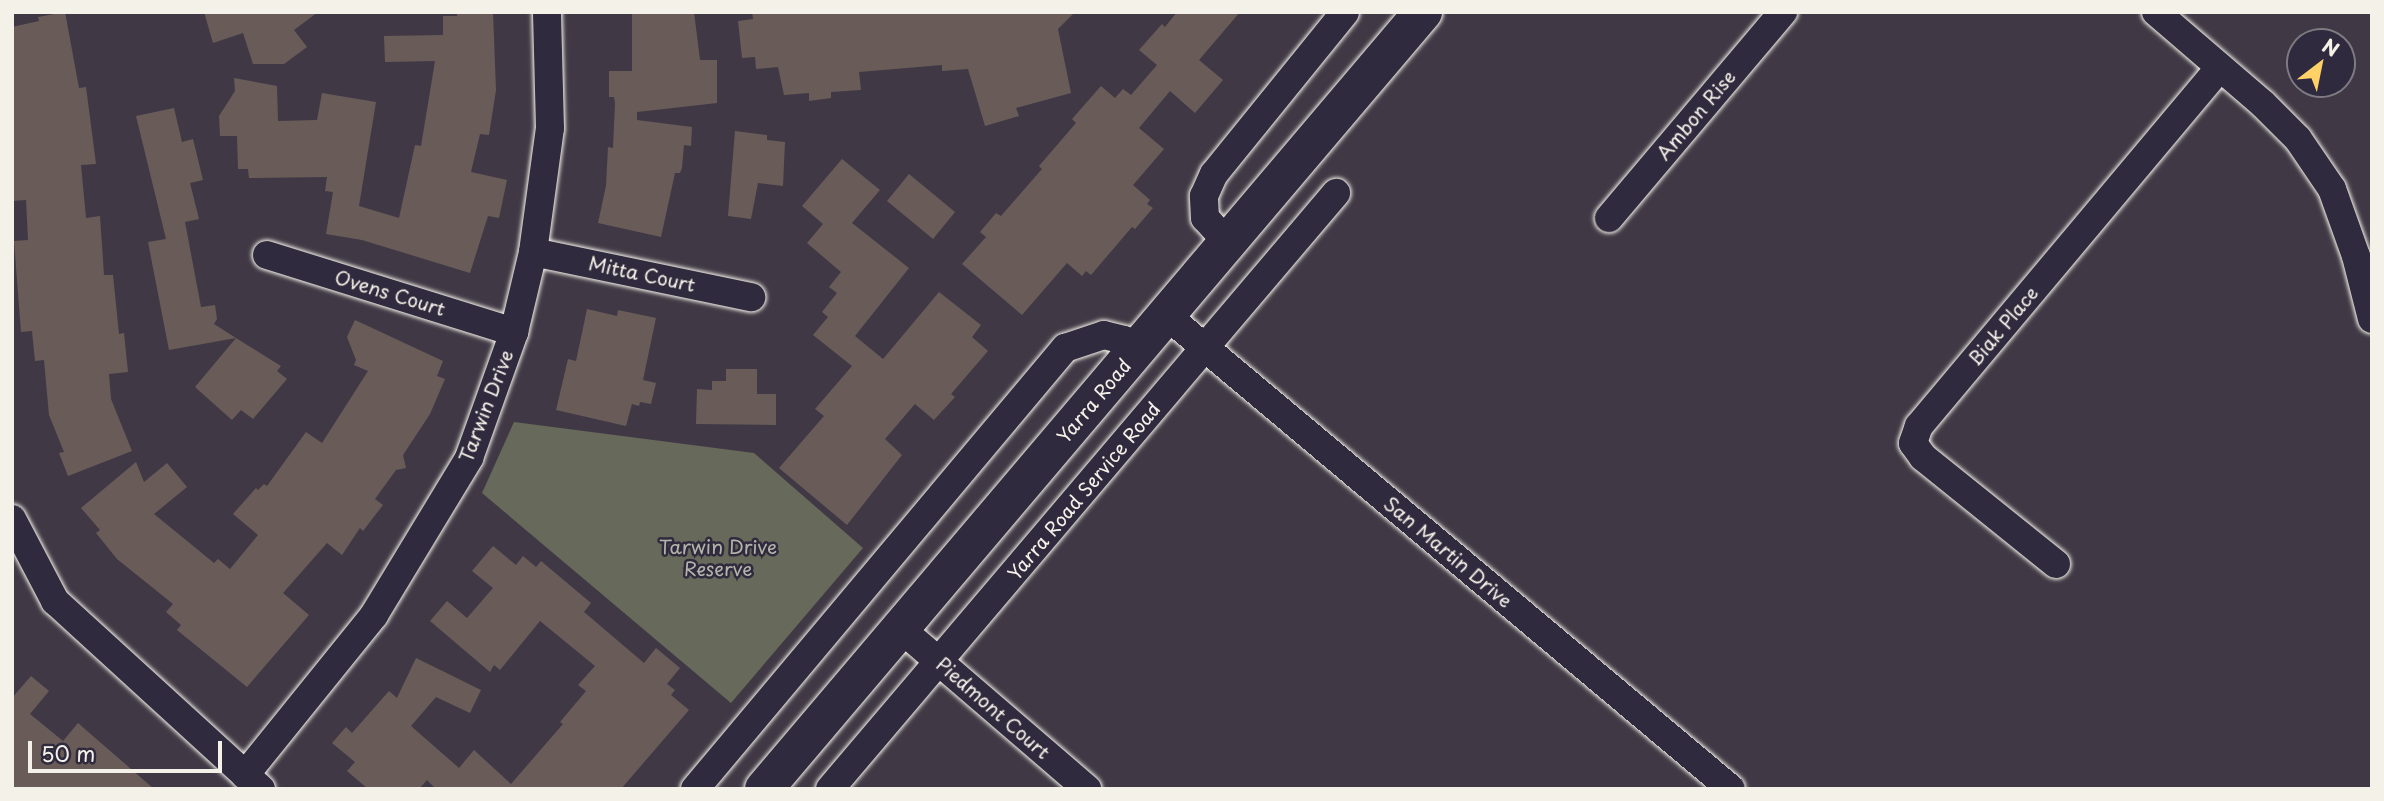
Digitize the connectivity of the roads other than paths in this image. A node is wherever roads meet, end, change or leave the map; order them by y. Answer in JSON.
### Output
{"nodes":[{"id":1,"x":547,"y":12,"type":"edge"},
{"id":2,"x":1345,"y":12,"type":"edge"},
{"id":3,"x":1423,"y":12,"type":"edge"},
{"id":4,"x":1783,"y":12,"type":"edge"},
{"id":5,"x":2156,"y":12,"type":"edge"},
{"id":6,"x":2220,"y":67,"type":"junction"},
{"id":7,"x":1336,"y":193,"type":"dead end"},
{"id":8,"x":1609,"y":218,"type":"dead end"},
{"id":9,"x":1226,"y":241,"type":"junction"},
{"id":10,"x":533,"y":252,"type":"junction"},
{"id":11,"x":267,"y":255,"type":"dead end"},
{"id":12,"x":751,"y":297,"type":"dead end"},
{"id":13,"x":1166,"y":315,"type":"junction"},
{"id":14,"x":2372,"y":319,"type":"edge"},
{"id":15,"x":514,"y":331,"type":"junction"},
{"id":16,"x":1139,"y":348,"type":"junction"},
{"id":17,"x":1203,"y":348,"type":"junction"},
{"id":18,"x":12,"y":519,"type":"edge"},
{"id":19,"x":2056,"y":564,"type":"dead end"},
{"id":20,"x":900,"y":628,"type":"junction"},
{"id":21,"x":940,"y":663,"type":"junction"},
{"id":22,"x":253,"y":782,"type":"edge"},
{"id":23,"x":695,"y":789,"type":"edge"},
{"id":24,"x":764,"y":789,"type":"edge"},
{"id":25,"x":830,"y":789,"type":"edge"},
{"id":26,"x":1087,"y":789,"type":"edge"},
{"id":27,"x":1731,"y":789,"type":"edge"}],
"edges":[{"from":1,"to":10,"type":"street","name":"Tarwin Drive"},
{"from":2,"to":9,"type":"street"},
{"from":3,"to":9,"type":"main road","name":"Yarra Road"},
{"from":4,"to":8,"type":"street","name":"Ambon Rise"},
{"from":5,"to":6,"type":"street"},
{"from":6,"to":14,"type":"street"},
{"from":6,"to":19,"type":"street","name":"Biak Place"},
{"from":7,"to":17,"type":"street","name":"Yarra Road Service Road"},
{"from":9,"to":13,"type":"main road","name":"Yarra Road"},
{"from":10,"to":12,"type":"street","name":"Mitta Court"},
{"from":10,"to":15,"type":"street","name":"Tarwin Drive"},
{"from":11,"to":15,"type":"street","name":"Ovens Court"},
{"from":13,"to":16,"type":"main road","name":"Yarra Road"},
{"from":13,"to":17,"type":"street","name":"San Martin Drive"},
{"from":15,"to":22,"type":"street","name":"Tarwin Drive"},
{"from":16,"to":20,"type":"main road","name":"Yarra Road"},
{"from":16,"to":23,"type":"street"},
{"from":17,"to":21,"type":"street","name":"Yarra Road Service Road"},
{"from":17,"to":27,"type":"street","name":"San Martin Drive"},
{"from":18,"to":22,"type":"street"},
{"from":20,"to":21,"type":"street","name":"Piedmont Court"},
{"from":20,"to":24,"type":"main road","name":"Yarra Road"},
{"from":21,"to":25,"type":"street","name":"Yarra Road Service Road"},
{"from":21,"to":26,"type":"street","name":"Piedmont Court"}]}
